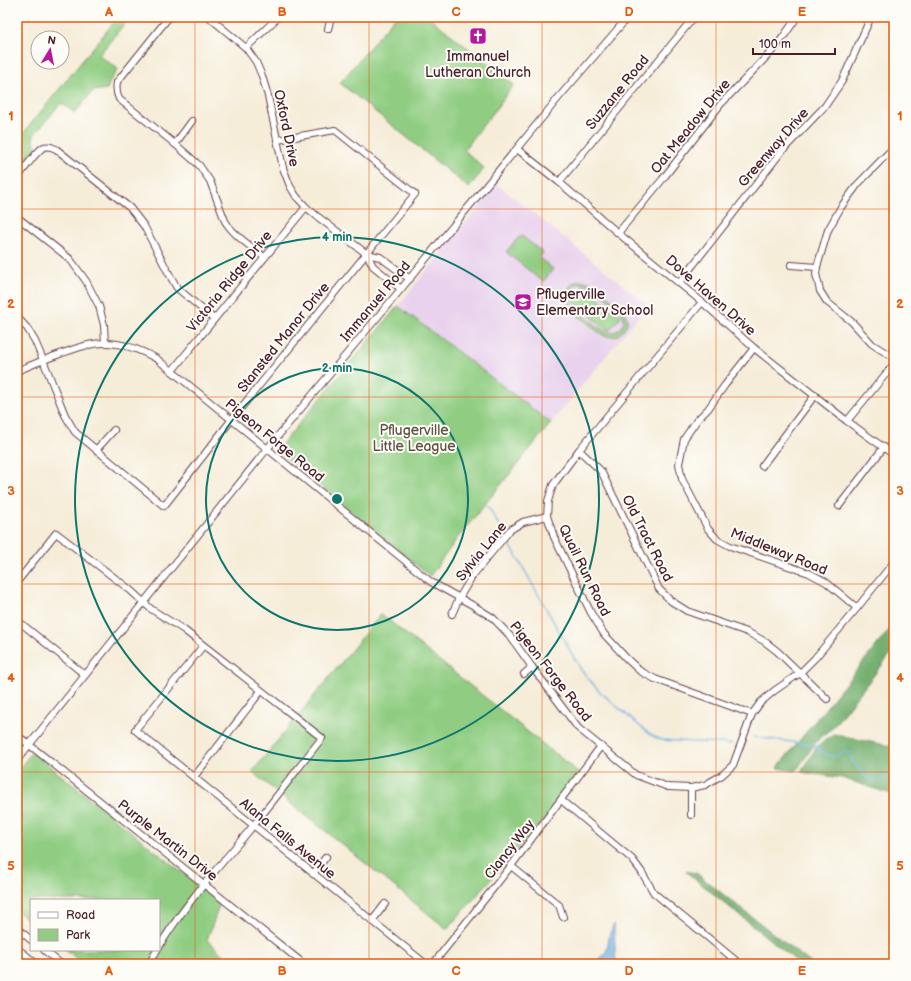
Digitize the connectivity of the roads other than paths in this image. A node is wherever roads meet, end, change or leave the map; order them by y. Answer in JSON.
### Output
{"nodes":[{"id":1,"x":169,"y":17,"type":"edge"},
{"id":2,"x":209,"y":17,"type":"edge"},
{"id":3,"x":278,"y":17,"type":"edge"},
{"id":4,"x":331,"y":17,"type":"edge"},
{"id":5,"x":628,"y":17,"type":"edge"},
{"id":6,"x":694,"y":17,"type":"edge"},
{"id":7,"x":797,"y":17,"type":"edge"},
{"id":8,"x":871,"y":17,"type":"edge"},
{"id":9,"x":328,"y":29,"type":"dead end"},
{"id":10,"x":246,"y":48,"type":"junction"},
{"id":11,"x":192,"y":121,"type":"dead end"},
{"id":12,"x":277,"y":140,"type":"junction"},
{"id":13,"x":175,"y":144,"type":"junction"},
{"id":14,"x":894,"y":147,"type":"edge"},
{"id":15,"x":517,"y":149,"type":"junction"},
{"id":16,"x":17,"y":179,"type":"edge"},
{"id":17,"x":560,"y":182,"type":"junction"},
{"id":18,"x":306,"y":207,"type":"junction"},
{"id":19,"x":17,"y":217,"type":"edge"},
{"id":20,"x":618,"y":232,"type":"junction"},
{"id":21,"x":367,"y":254,"type":"junction"},
{"id":22,"x":264,"y":257,"type":"junction"},
{"id":23,"x":791,"y":265,"type":"dead end"},
{"id":24,"x":817,"y":267,"type":"junction"},
{"id":25,"x":410,"y":279,"type":"junction"},
{"id":26,"x":679,"y":283,"type":"junction"},
{"id":27,"x":401,"y":289,"type":"junction"},
{"id":28,"x":702,"y":302,"type":"junction"},
{"id":29,"x":17,"y":317,"type":"edge"},
{"id":30,"x":214,"y":319,"type":"junction"},
{"id":31,"x":106,"y":342,"type":"junction"},
{"id":32,"x":754,"y":348,"type":"junction"},
{"id":33,"x":894,"y":358,"type":"edge"},
{"id":34,"x":43,"y":360,"type":"junction"},
{"id":35,"x":894,"y":364,"type":"edge"},
{"id":36,"x":17,"y":371,"type":"edge"},
{"id":37,"x":172,"y":371,"type":"junction"},
{"id":38,"x":815,"y":396,"type":"junction"},
{"id":39,"x":231,"y":420,"type":"junction"},
{"id":40,"x":847,"y":420,"type":"junction"},
{"id":41,"x":114,"y":430,"type":"dead end"},
{"id":42,"x":884,"y":447,"type":"junction"},
{"id":43,"x":267,"y":449,"type":"junction"},
{"id":44,"x":96,"y":450,"type":"junction"},
{"id":45,"x":579,"y":450,"type":"junction"},
{"id":46,"x":894,"y":455,"type":"edge"},
{"id":47,"x":762,"y":466,"type":"dead end"},
{"id":48,"x":839,"y":506,"type":"dead end"},
{"id":49,"x":547,"y":516,"type":"junction"},
{"id":50,"x":894,"y":562,"type":"edge"},
{"id":51,"x":17,"y":582,"type":"edge"},
{"id":52,"x":459,"y":598,"type":"junction"},
{"id":53,"x":143,"y":603,"type":"junction"},
{"id":54,"x":857,"y":608,"type":"junction"},
{"id":55,"x":452,"y":614,"type":"dead end"},
{"id":56,"x":17,"y":620,"type":"edge"},
{"id":57,"x":203,"y":646,"type":"junction"},
{"id":58,"x":532,"y":667,"type":"junction"},
{"id":59,"x":800,"y":673,"type":"junction"},
{"id":60,"x":524,"y":674,"type":"dead end"},
{"id":61,"x":85,"y":675,"type":"junction"},
{"id":62,"x":261,"y":691,"type":"junction"},
{"id":63,"x":827,"y":700,"type":"dead end"},
{"id":64,"x":752,"y":714,"type":"junction"},
{"id":65,"x":17,"y":735,"type":"edge"},
{"id":66,"x":29,"y":744,"type":"junction"},
{"id":67,"x":601,"y":746,"type":"junction"},
{"id":68,"x":17,"y":760,"type":"edge"},
{"id":69,"x":194,"y":777,"type":"junction"},
{"id":70,"x":691,"y":788,"type":"junction"},
{"id":71,"x":561,"y":800,"type":"junction"},
{"id":72,"x":691,"y":815,"type":"dead end"},
{"id":73,"x":254,"y":825,"type":"junction"},
{"id":74,"x":326,"y":857,"type":"dead end"},
{"id":75,"x":511,"y":866,"type":"junction"},
{"id":76,"x":313,"y":874,"type":"junction"},
{"id":77,"x":205,"y":884,"type":"junction"},
{"id":78,"x":385,"y":904,"type":"dead end"},
{"id":79,"x":563,"y":917,"type":"dead end"},
{"id":80,"x":372,"y":921,"type":"junction"},
{"id":81,"x":17,"y":928,"type":"edge"},
{"id":82,"x":30,"y":939,"type":"edge"},
{"id":83,"x":160,"y":945,"type":"edge"},
{"id":84,"x":17,"y":948,"type":"edge"},
{"id":85,"x":45,"y":951,"type":"edge"},
{"id":86,"x":156,"y":951,"type":"edge"},
{"id":87,"x":37,"y":964,"type":"edge"},
{"id":88,"x":61,"y":964,"type":"edge"},
{"id":89,"x":149,"y":964,"type":"edge"},
{"id":90,"x":304,"y":964,"type":"edge"},
{"id":91,"x":426,"y":964,"type":"edge"},
{"id":92,"x":433,"y":964,"type":"edge"},
{"id":93,"x":740,"y":964,"type":"edge"}],
"edges":[{"from":1,"to":13,"type":"street"},
{"from":2,"to":10,"type":"street","name":"Oxford Drive"},
{"from":3,"to":10,"type":"street"},
{"from":4,"to":9,"type":"street"},
{"from":5,"to":15,"type":"street","name":"Immanuel Road"},
{"from":6,"to":17,"type":"street","name":"Suzzane Road"},
{"from":7,"to":20,"type":"street","name":"Oat Meadow Drive"},
{"from":8,"to":26,"type":"street","name":"Greenway Drive"},
{"from":10,"to":12,"type":"street","name":"Oxford Drive"},
{"from":11,"to":13,"type":"street"},
{"from":12,"to":18,"type":"street","name":"Oxford Drive"},
{"from":12,"to":21,"type":"street","name":"Stansted Manor Drive"},
{"from":13,"to":22,"type":"street"},
{"from":14,"to":24,"type":"street"},
{"from":15,"to":17,"type":"street","name":"Dove Haven Drive"},
{"from":15,"to":25,"type":"street","name":"Immanuel Road"},
{"from":16,"to":30,"type":"street"},
{"from":17,"to":20,"type":"street","name":"Dove Haven Drive"},
{"from":18,"to":21,"type":"street","name":"Oxford Drive"},
{"from":18,"to":22,"type":"street","name":"Victoria Ridge Drive"},
{"from":19,"to":31,"type":"street"},
{"from":20,"to":26,"type":"street","name":"Dove Haven Drive"},
{"from":21,"to":25,"type":"street"},
{"from":21,"to":27,"type":"street"},
{"from":21,"to":39,"type":"street","name":"Stansted Manor Drive"},
{"from":22,"to":30,"type":"street","name":"Victoria Ridge Drive"},
{"from":23,"to":24,"type":"street"},
{"from":24,"to":33,"type":"street"},
{"from":25,"to":27,"type":"street","name":"Immanuel Road"},
{"from":26,"to":28,"type":"street","name":"Dove Haven Drive"},
{"from":27,"to":43,"type":"street","name":"Immanuel Road"},
{"from":28,"to":32,"type":"street","name":"Dove Haven Drive"},
{"from":28,"to":45,"type":"street","name":"Quail Run Road"},
{"from":29,"to":34,"type":"street","name":"Stansted Manor Drive"},
{"from":30,"to":37,"type":"street","name":"Victoria Ridge Drive"},
{"from":31,"to":34,"type":"street","name":"Pigeon Forge Road"},
{"from":31,"to":37,"type":"street","name":"Pigeon Forge Road"},
{"from":32,"to":38,"type":"street","name":"Dove Haven Drive"},
{"from":32,"to":54,"type":"street","name":"Middleway Road"},
{"from":34,"to":36,"type":"street","name":"Pigeon Forge Road"},
{"from":34,"to":44,"type":"street","name":"Stansted Manor Drive"},
{"from":35,"to":40,"type":"street"},
{"from":37,"to":39,"type":"street","name":"Pigeon Forge Road"},
{"from":38,"to":40,"type":"street","name":"Dove Haven Drive"},
{"from":38,"to":47,"type":"street"},
{"from":39,"to":43,"type":"street","name":"Pigeon Forge Road"},
{"from":39,"to":44,"type":"street","name":"Stansted Manor Drive"},
{"from":40,"to":42,"type":"street","name":"Dove Haven Drive"},
{"from":41,"to":44,"type":"street"},
{"from":42,"to":46,"type":"street","name":"Dove Haven Drive"},
{"from":42,"to":48,"type":"street"},
{"from":43,"to":52,"type":"street","name":"Pigeon Forge Road"},
{"from":43,"to":53,"type":"street","name":"Immanuel Road"},
{"from":45,"to":49,"type":"street","name":"Quail Run Road"},
{"from":45,"to":59,"type":"street","name":"Old Tract Road"},
{"from":49,"to":52,"type":"street","name":"Sylvia Lane"},
{"from":49,"to":64,"type":"street","name":"Quail Run Road"},
{"from":50,"to":54,"type":"street","name":"Pigeon Forge Road"},
{"from":51,"to":53,"type":"street"},
{"from":52,"to":55,"type":"street","name":"Sylvia Lane"},
{"from":52,"to":58,"type":"street","name":"Pigeon Forge Road"},
{"from":53,"to":57,"type":"street"},
{"from":53,"to":61,"type":"street","name":"Immanuel Road"},
{"from":54,"to":59,"type":"street","name":"Pigeon Forge Road"},
{"from":56,"to":61,"type":"street"},
{"from":57,"to":62,"type":"street"},
{"from":57,"to":69,"type":"street","name":"Alana Falls Avenue"},
{"from":58,"to":60,"type":"street"},
{"from":58,"to":67,"type":"street","name":"Pigeon Forge Road"},
{"from":59,"to":63,"type":"street","name":"Old Tract Road"},
{"from":59,"to":64,"type":"street","name":"Pigeon Forge Road"},
{"from":61,"to":66,"type":"street","name":"Immanuel Road"},
{"from":62,"to":69,"type":"street"},
{"from":62,"to":73,"type":"street"},
{"from":64,"to":70,"type":"street","name":"Pigeon Forge Road"},
{"from":65,"to":66,"type":"street","name":"Purple Martin Drive"},
{"from":66,"to":68,"type":"street","name":"Immanuel Road"},
{"from":66,"to":77,"type":"street","name":"Purple Martin Drive"},
{"from":67,"to":70,"type":"street","name":"Pigeon Forge Road"},
{"from":67,"to":71,"type":"street","name":"Clancy Way"},
{"from":69,"to":73,"type":"street","name":"Alana Falls Avenue"},
{"from":70,"to":72,"type":"street"},
{"from":71,"to":75,"type":"street","name":"Clancy Way"},
{"from":71,"to":93,"type":"street"},
{"from":73,"to":76,"type":"street","name":"Alana Falls Avenue"},
{"from":73,"to":77,"type":"street"},
{"from":74,"to":76,"type":"street"},
{"from":75,"to":79,"type":"street"},
{"from":75,"to":92,"type":"street","name":"Clancy Way"},
{"from":76,"to":80,"type":"street","name":"Alana Falls Avenue"},
{"from":77,"to":83,"type":"street"},
{"from":77,"to":90,"type":"street","name":"Purple Martin Drive"},
{"from":78,"to":80,"type":"street"},
{"from":80,"to":91,"type":"street","name":"Alana Falls Avenue"},
{"from":81,"to":82,"type":"street"},
{"from":84,"to":87,"type":"street"},
{"from":85,"to":88,"type":"street"},
{"from":86,"to":89,"type":"street"}]}
